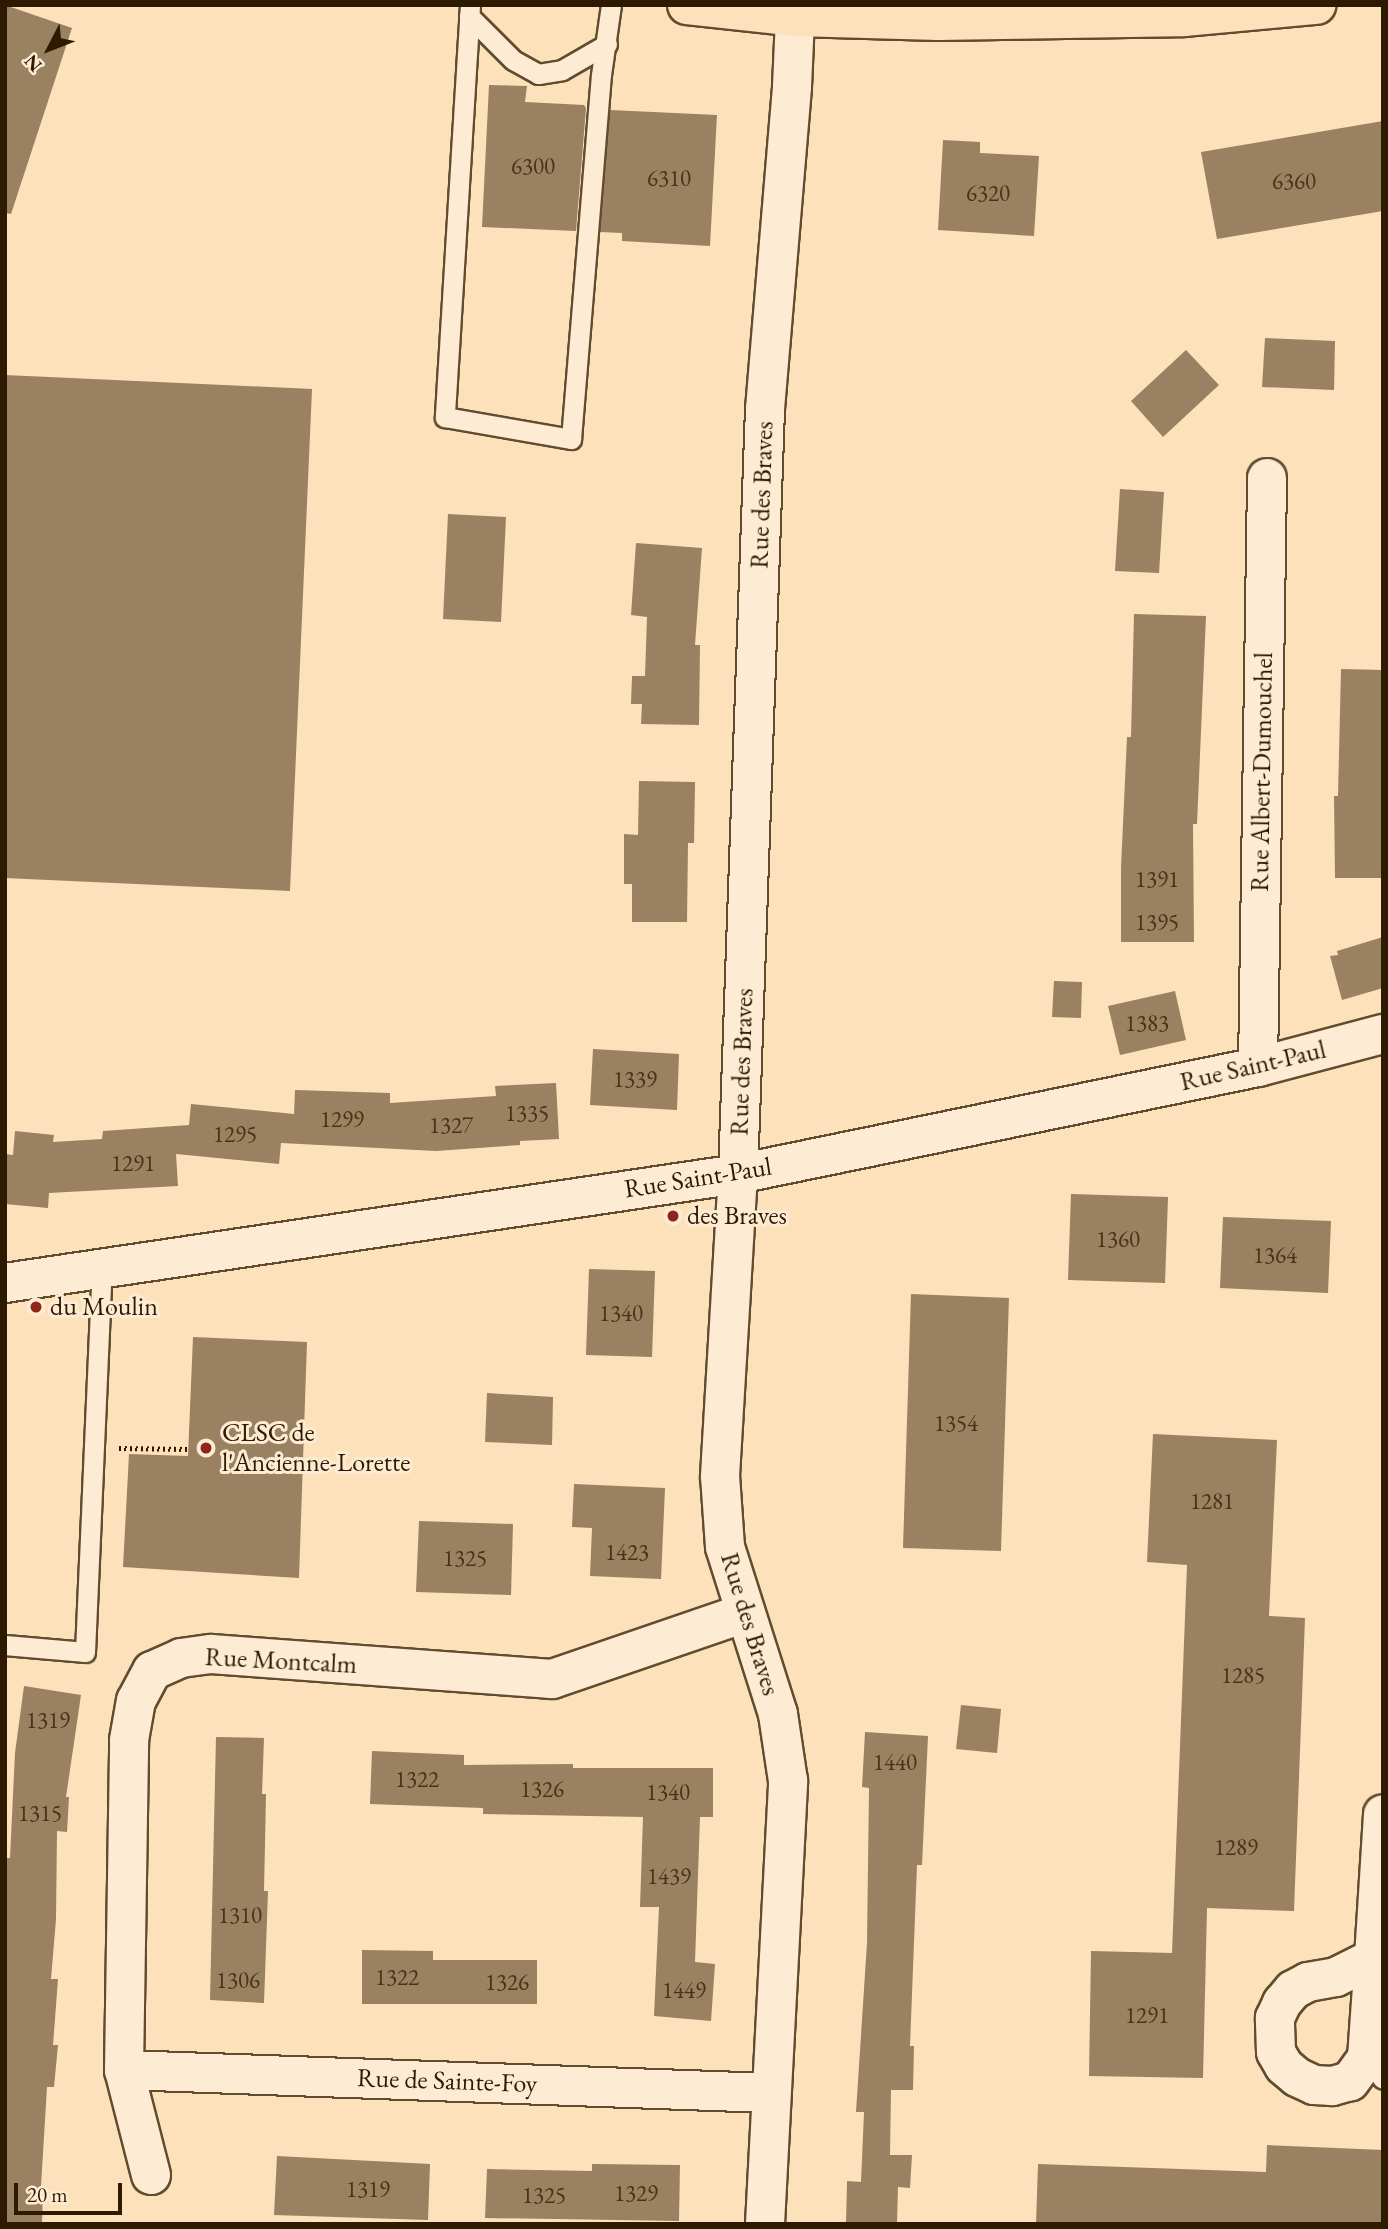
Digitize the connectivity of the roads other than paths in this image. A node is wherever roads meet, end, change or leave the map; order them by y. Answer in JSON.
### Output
{"nodes":[{"id":1,"x":611,"y":5,"type":"edge"},
{"id":2,"x":687,"y":5,"type":"edge"},
{"id":3,"x":1316,"y":5,"type":"edge"},
{"id":4,"x":733,"y":8,"type":"edge"},
{"id":5,"x":469,"y":10,"type":"edge"},
{"id":6,"x":1052,"y":12,"type":"edge"},
{"id":7,"x":795,"y":17,"type":"junction"},
{"id":8,"x":607,"y":44,"type":"junction"},
{"id":9,"x":1267,"y":478,"type":"dead end"},
{"id":10,"x":1383,"y":1034,"type":"edge"},
{"id":11,"x":1258,"y":1067,"type":"junction"},
{"id":12,"x":738,"y":1174,"type":"junction"},
{"id":13,"x":102,"y":1270,"type":"junction"},
{"id":14,"x":5,"y":1283,"type":"edge"},
{"id":15,"x":745,"y":1613,"type":"junction"},
{"id":16,"x":5,"y":1645,"type":"edge"},
{"id":17,"x":1383,"y":1814,"type":"edge"},
{"id":18,"x":1374,"y":1958,"type":"junction"},
{"id":19,"x":1375,"y":2069,"type":"edge"},
{"id":20,"x":124,"y":2070,"type":"junction"},
{"id":21,"x":770,"y":2093,"type":"junction"},
{"id":22,"x":151,"y":2175,"type":"dead end"},
{"id":23,"x":765,"y":2224,"type":"edge"}],
"edges":[{"from":1,"to":8,"type":"lane"},
{"from":2,"to":4,"type":"main road"},
{"from":3,"to":6,"type":"main road"},
{"from":4,"to":7,"type":"main road"},
{"from":5,"to":8,"type":"lane"},
{"from":5,"to":8,"type":"lane"},
{"from":6,"to":7,"type":"main road"},
{"from":7,"to":12,"type":"street","name":"Rue des Braves"},
{"from":9,"to":11,"type":"street","name":"Rue Albert-Dumouchel"},
{"from":10,"to":11,"type":"street","name":"Rue Saint-Paul"},
{"from":11,"to":12,"type":"street","name":"Rue Saint-Paul"},
{"from":12,"to":13,"type":"street","name":"Rue Saint-Paul"},
{"from":12,"to":15,"type":"street","name":"Rue des Braves"},
{"from":13,"to":14,"type":"street","name":"Rue Saint-Paul"},
{"from":13,"to":16,"type":"lane"},
{"from":15,"to":20,"type":"street","name":"Rue Montcalm"},
{"from":15,"to":21,"type":"street","name":"Rue des Braves"},
{"from":17,"to":18,"type":"street"},
{"from":18,"to":19,"type":"street"},
{"from":18,"to":19,"type":"street"},
{"from":20,"to":21,"type":"street","name":"Rue de Sainte-Foy"},
{"from":20,"to":22,"type":"street","name":"Rue Montcalm"},
{"from":21,"to":23,"type":"street","name":"Rue des Braves"}]}
